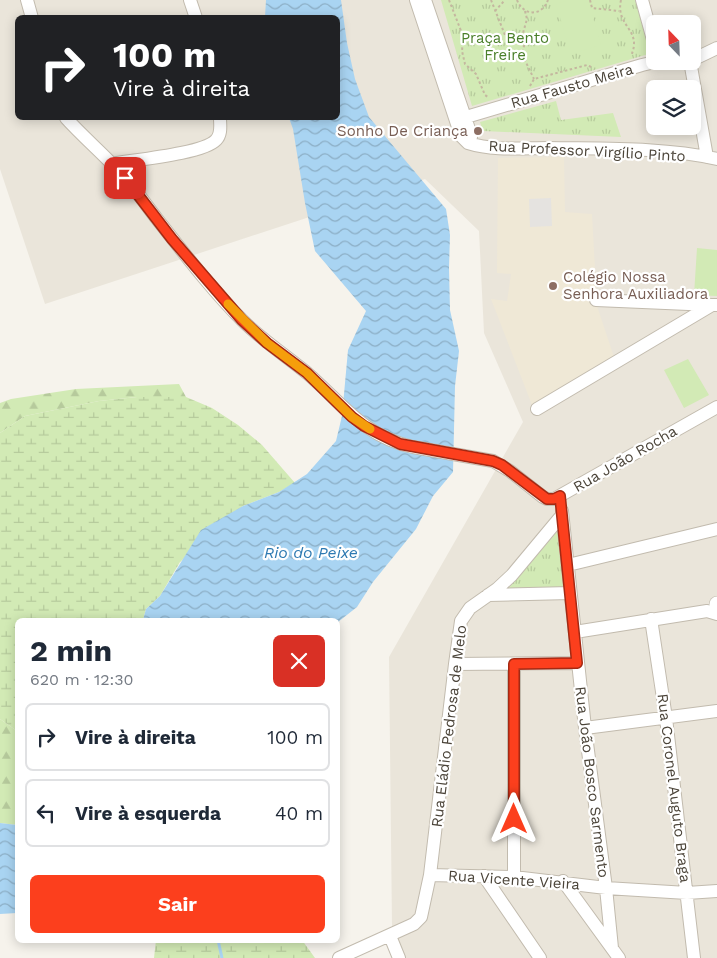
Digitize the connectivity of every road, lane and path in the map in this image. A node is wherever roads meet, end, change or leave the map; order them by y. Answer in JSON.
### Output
{"nodes":[{"id":1,"x":28,"y":0,"type":"edge"},
{"id":2,"x":190,"y":0,"type":"edge"},
{"id":3,"x":416,"y":0,"type":"edge"},
{"id":4,"x":425,"y":0,"type":"edge"},
{"id":5,"x":449,"y":0,"type":"edge"},
{"id":6,"x":490,"y":0,"type":"edge"},
{"id":7,"x":505,"y":0,"type":"edge"},
{"id":8,"x":517,"y":0,"type":"edge"},
{"id":9,"x":549,"y":0,"type":"edge"},
{"id":10,"x":590,"y":0,"type":"edge"},
{"id":11,"x":621,"y":0,"type":"edge"},
{"id":12,"x":646,"y":1,"type":"edge"},
{"id":13,"x":495,"y":11,"type":"junction"},
{"id":14,"x":525,"y":11,"type":"junction"},
{"id":15,"x":619,"y":11,"type":"junction"},
{"id":16,"x":31,"y":15,"type":"edge"},
{"id":17,"x":195,"y":15,"type":"edge"},
{"id":18,"x":649,"y":15,"type":"edge"},
{"id":19,"x":505,"y":35,"type":"dead end"},
{"id":20,"x":717,"y":48,"type":"edge"},
{"id":21,"x":701,"y":56,"type":"edge"},
{"id":22,"x":630,"y":57,"type":"dead end"},
{"id":23,"x":646,"y":64,"type":"edge"},
{"id":24,"x":592,"y":68,"type":"dead end"},
{"id":25,"x":693,"y":70,"type":"edge"},
{"id":26,"x":534,"y":79,"type":"junction"},
{"id":27,"x":530,"y":86,"type":"dead end"},
{"id":28,"x":490,"y":98,"type":"dead end"},
{"id":29,"x":460,"y":119,"type":"junction"},
{"id":30,"x":68,"y":120,"type":"edge"},
{"id":31,"x":220,"y":120,"type":"edge"},
{"id":32,"x":712,"y":158,"type":"edge"},
{"id":33,"x":111,"y":164,"type":"junction"},
{"id":34,"x":596,"y":300,"type":"dead end"},
{"id":35,"x":715,"y":305,"type":"edge"},
{"id":36,"x":717,"y":408,"type":"edge"},
{"id":37,"x":537,"y":409,"type":"dead end"},
{"id":38,"x":560,"y":496,"type":"junction"},
{"id":39,"x":562,"y":515,"type":"junction"},
{"id":40,"x":717,"y":529,"type":"edge"},
{"id":41,"x":568,"y":565,"type":"junction"},
{"id":42,"x":570,"y":593,"type":"junction"},
{"id":43,"x":488,"y":596,"type":"junction"},
{"id":44,"x":715,"y":608,"type":"edge"},
{"id":45,"x":651,"y":619,"type":"junction"},
{"id":46,"x":575,"y":632,"type":"junction"},
{"id":47,"x":577,"y":663,"type":"junction"},
{"id":48,"x":455,"y":664,"type":"junction"},
{"id":49,"x":514,"y":664,"type":"junction"},
{"id":50,"x":717,"y":711,"type":"edge"},
{"id":51,"x":666,"y":718,"type":"junction"},
{"id":52,"x":585,"y":728,"type":"junction"},
{"id":53,"x":430,"y":875,"type":"junction"},
{"id":54,"x":484,"y":876,"type":"junction"},
{"id":55,"x":514,"y":877,"type":"junction"},
{"id":56,"x":563,"y":882,"type":"junction"},
{"id":57,"x":606,"y":888,"type":"junction"},
{"id":58,"x":717,"y":891,"type":"edge"},
{"id":59,"x":687,"y":893,"type":"junction"},
{"id":60,"x":390,"y":936,"type":"junction"},
{"id":61,"x":615,"y":953,"type":"edge"},
{"id":62,"x":342,"y":956,"type":"edge"},
{"id":63,"x":399,"y":958,"type":"edge"},
{"id":64,"x":540,"y":958,"type":"edge"},
{"id":65,"x":694,"y":958,"type":"edge"}],
"edges":[{"from":1,"to":16,"type":"street"},
{"from":2,"to":17,"type":"street"},
{"from":3,"to":29,"type":"street"},
{"from":4,"to":29,"type":"street"},
{"from":5,"to":28,"type":"path"},
{"from":6,"to":13,"type":"path"},
{"from":7,"to":13,"type":"path"},
{"from":8,"to":14,"type":"path"},
{"from":9,"to":14,"type":"path"},
{"from":10,"to":15,"type":"path"},
{"from":11,"to":15,"type":"path"},
{"from":12,"to":18,"type":"street"},
{"from":13,"to":19,"type":"path"},
{"from":14,"to":26,"type":"path"},
{"from":15,"to":22,"type":"path"},
{"from":20,"to":21,"type":"street"},
{"from":23,"to":29,"type":"street","name":"Rua Fausto Meira"},
{"from":24,"to":26,"type":"path"},
{"from":25,"to":32,"type":"street"},
{"from":26,"to":27,"type":"path"},
{"from":29,"to":32,"type":"street","name":"Rua Professor Virgílio Pinto"},
{"from":30,"to":33,"type":"street"},
{"from":31,"to":33,"type":"street"},
{"from":33,"to":38,"type":"street","name":"Rua João Rocha"},
{"from":34,"to":35,"type":"street"},
{"from":35,"to":37,"type":"street"},
{"from":36,"to":38,"type":"street","name":"Rua João Rocha"},
{"from":38,"to":39,"type":"street","name":"Rua João Bosco Sarmento"},
{"from":39,"to":41,"type":"street","name":"Rua João Bosco Sarmento"},
{"from":39,"to":43,"type":"street","name":"Rua Eládio Pedrosa de Melo"},
{"from":40,"to":41,"type":"street"},
{"from":41,"to":42,"type":"street","name":"Rua João Bosco Sarmento"},
{"from":42,"to":43,"type":"street"},
{"from":42,"to":46,"type":"street","name":"Rua João Bosco Sarmento"},
{"from":43,"to":48,"type":"street","name":"Rua Eládio Pedrosa de Melo"},
{"from":44,"to":45,"type":"street"},
{"from":45,"to":46,"type":"street"},
{"from":45,"to":51,"type":"street","name":"Rua Coronel Auguto Braga"},
{"from":46,"to":47,"type":"street","name":"Rua João Bosco Sarmento"},
{"from":47,"to":49,"type":"street"},
{"from":47,"to":52,"type":"street","name":"Rua João Bosco Sarmento"},
{"from":48,"to":49,"type":"street"},
{"from":48,"to":53,"type":"street","name":"Rua Eládio Pedrosa de Melo"},
{"from":49,"to":55,"type":"street"},
{"from":50,"to":51,"type":"street"},
{"from":51,"to":52,"type":"street"},
{"from":51,"to":59,"type":"street","name":"Rua Coronel Auguto Braga"},
{"from":52,"to":57,"type":"street","name":"Rua João Bosco Sarmento"},
{"from":53,"to":54,"type":"street","name":"Rua Vicente Vieira"},
{"from":53,"to":60,"type":"street","name":"Rua Eládio Pedrosa de Melo"},
{"from":54,"to":55,"type":"street","name":"Rua Vicente Vieira"},
{"from":54,"to":64,"type":"street"},
{"from":55,"to":56,"type":"street","name":"Rua Vicente Vieira"},
{"from":56,"to":57,"type":"street","name":"Rua Vicente Vieira"},
{"from":56,"to":61,"type":"street"},
{"from":57,"to":59,"type":"street","name":"Rua Vicente Vieira"},
{"from":57,"to":61,"type":"street","name":"Rua João Bosco Sarmento"},
{"from":58,"to":59,"type":"street","name":"Rua Vicente Vieira"},
{"from":59,"to":65,"type":"street","name":"Rua Coronel Auguto Braga"},
{"from":60,"to":62,"type":"street"},
{"from":60,"to":63,"type":"street"}]}
